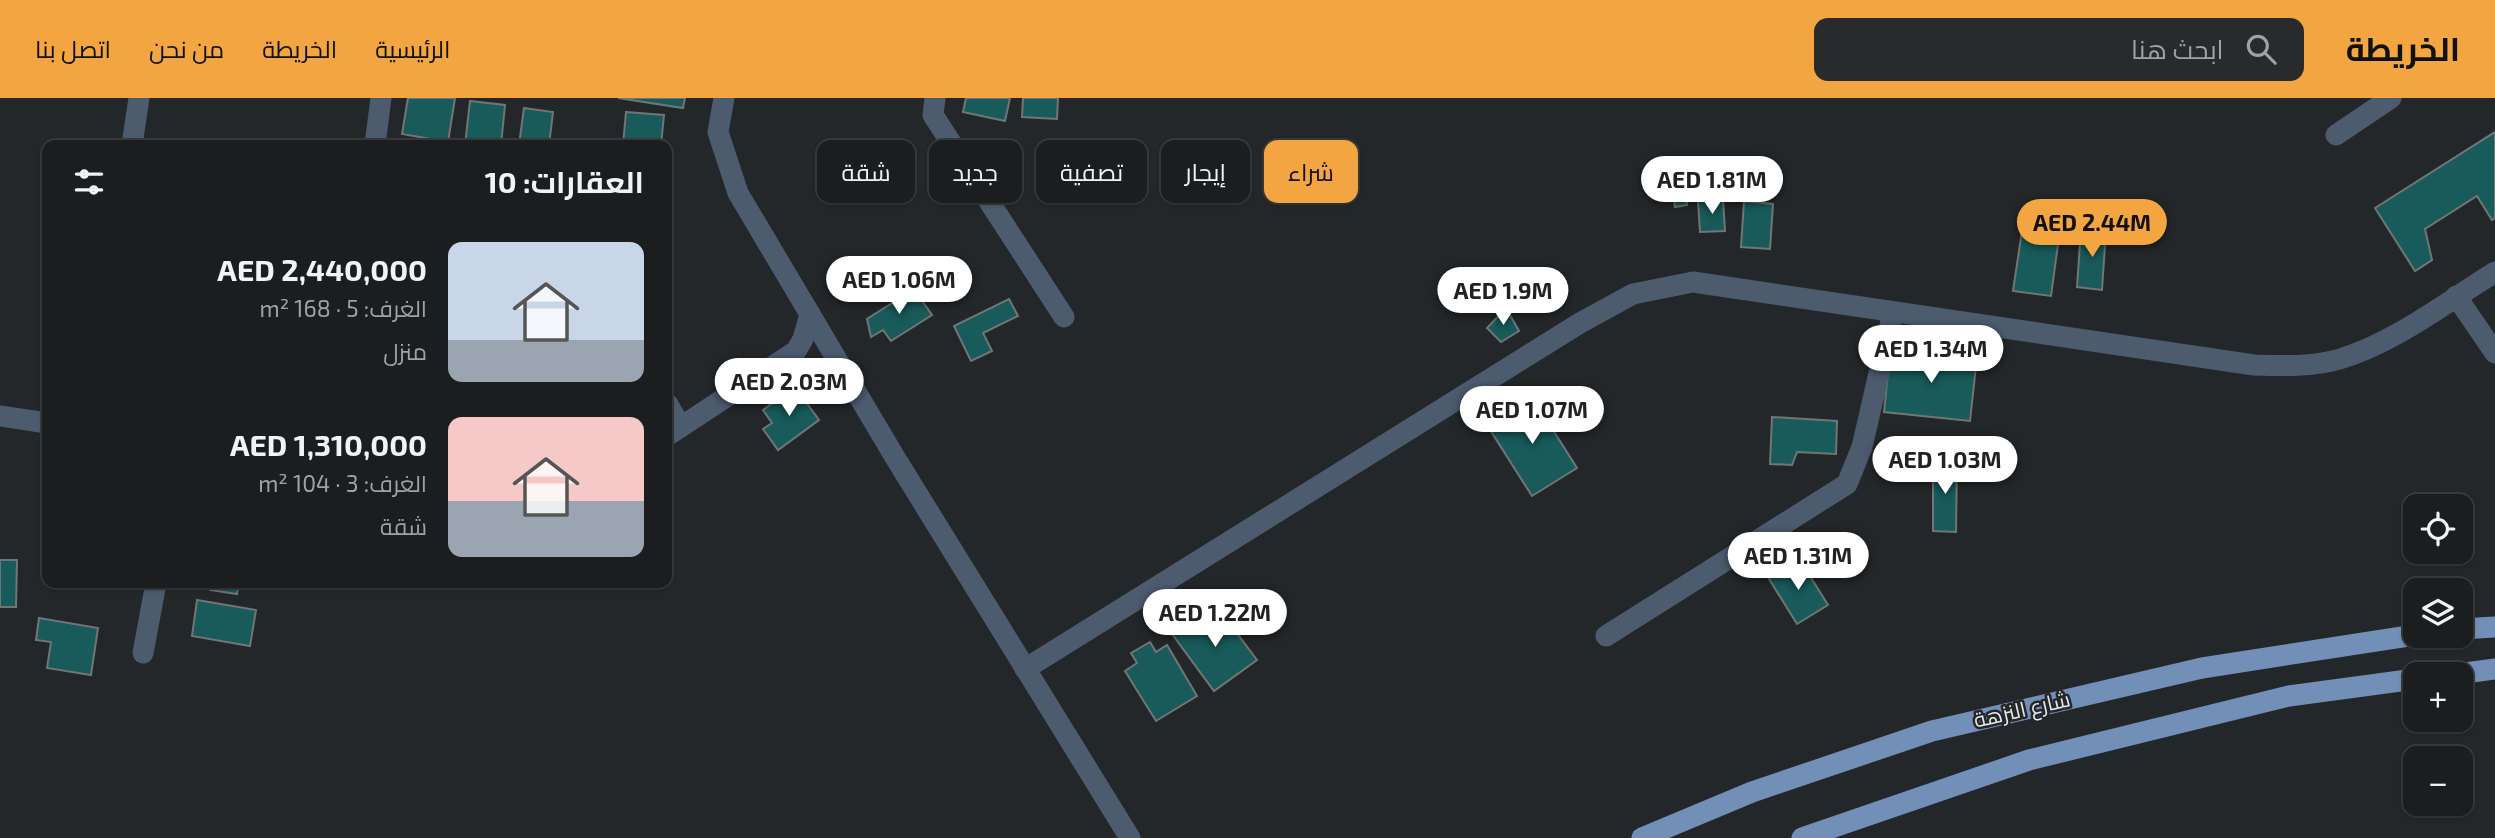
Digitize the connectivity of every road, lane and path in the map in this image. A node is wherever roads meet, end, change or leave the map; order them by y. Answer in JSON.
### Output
{"nodes":[{"id":1,"x":139,"y":98,"type":"edge"},
{"id":2,"x":381,"y":98,"type":"edge"},
{"id":3,"x":724,"y":98,"type":"edge"},
{"id":4,"x":934,"y":98,"type":"edge"},
{"id":5,"x":2392,"y":98,"type":"edge"},
{"id":6,"x":2336,"y":135,"type":"dead end"},
{"id":7,"x":133,"y":140,"type":"edge"},
{"id":8,"x":376,"y":140,"type":"edge"},
{"id":9,"x":2495,"y":272,"type":"edge"},
{"id":10,"x":2456,"y":296,"type":"junction"},
{"id":11,"x":1893,"y":312,"type":"junction"},
{"id":12,"x":810,"y":314,"type":"junction"},
{"id":13,"x":1065,"y":317,"type":"dead end"},
{"id":14,"x":796,"y":351,"type":"junction"},
{"id":15,"x":2495,"y":353,"type":"edge"},
{"id":16,"x":834,"y":356,"type":"junction"},
{"id":17,"x":0,"y":416,"type":"edge"},
{"id":18,"x":42,"y":422,"type":"edge"},
{"id":19,"x":674,"y":431,"type":"edge"},
{"id":20,"x":155,"y":588,"type":"edge"},
{"id":21,"x":2495,"y":627,"type":"edge"},
{"id":22,"x":2473,"y":628,"type":"edge"},
{"id":23,"x":1606,"y":635,"type":"dead end"},
{"id":24,"x":2403,"y":637,"type":"edge"},
{"id":25,"x":143,"y":653,"type":"dead end"},
{"id":26,"x":1025,"y":669,"type":"junction"},
{"id":27,"x":2495,"y":669,"type":"edge"},
{"id":28,"x":2473,"y":672,"type":"edge"},
{"id":29,"x":2403,"y":682,"type":"edge"},
{"id":30,"x":1130,"y":838,"type":"edge"},
{"id":31,"x":1642,"y":838,"type":"edge"},
{"id":32,"x":1802,"y":838,"type":"edge"}],
"edges":[{"from":1,"to":7,"type":"street"},
{"from":2,"to":8,"type":"street"},
{"from":3,"to":12,"type":"street"},
{"from":4,"to":13,"type":"street"},
{"from":5,"to":6,"type":"street"},
{"from":9,"to":10,"type":"street"},
{"from":10,"to":11,"type":"street"},
{"from":10,"to":15,"type":"street"},
{"from":11,"to":23,"type":"street"},
{"from":11,"to":26,"type":"street"},
{"from":12,"to":14,"type":"street"},
{"from":12,"to":16,"type":"street"},
{"from":14,"to":16,"type":"street"},
{"from":14,"to":19,"type":"street"},
{"from":16,"to":26,"type":"street"},
{"from":17,"to":18,"type":"street"},
{"from":20,"to":25,"type":"street"},
{"from":21,"to":22,"type":"main road"},
{"from":24,"to":31,"type":"main road","name":"شارع النزهة"},
{"from":26,"to":30,"type":"street"},
{"from":27,"to":28,"type":"main road"},
{"from":29,"to":32,"type":"main road"}]}
